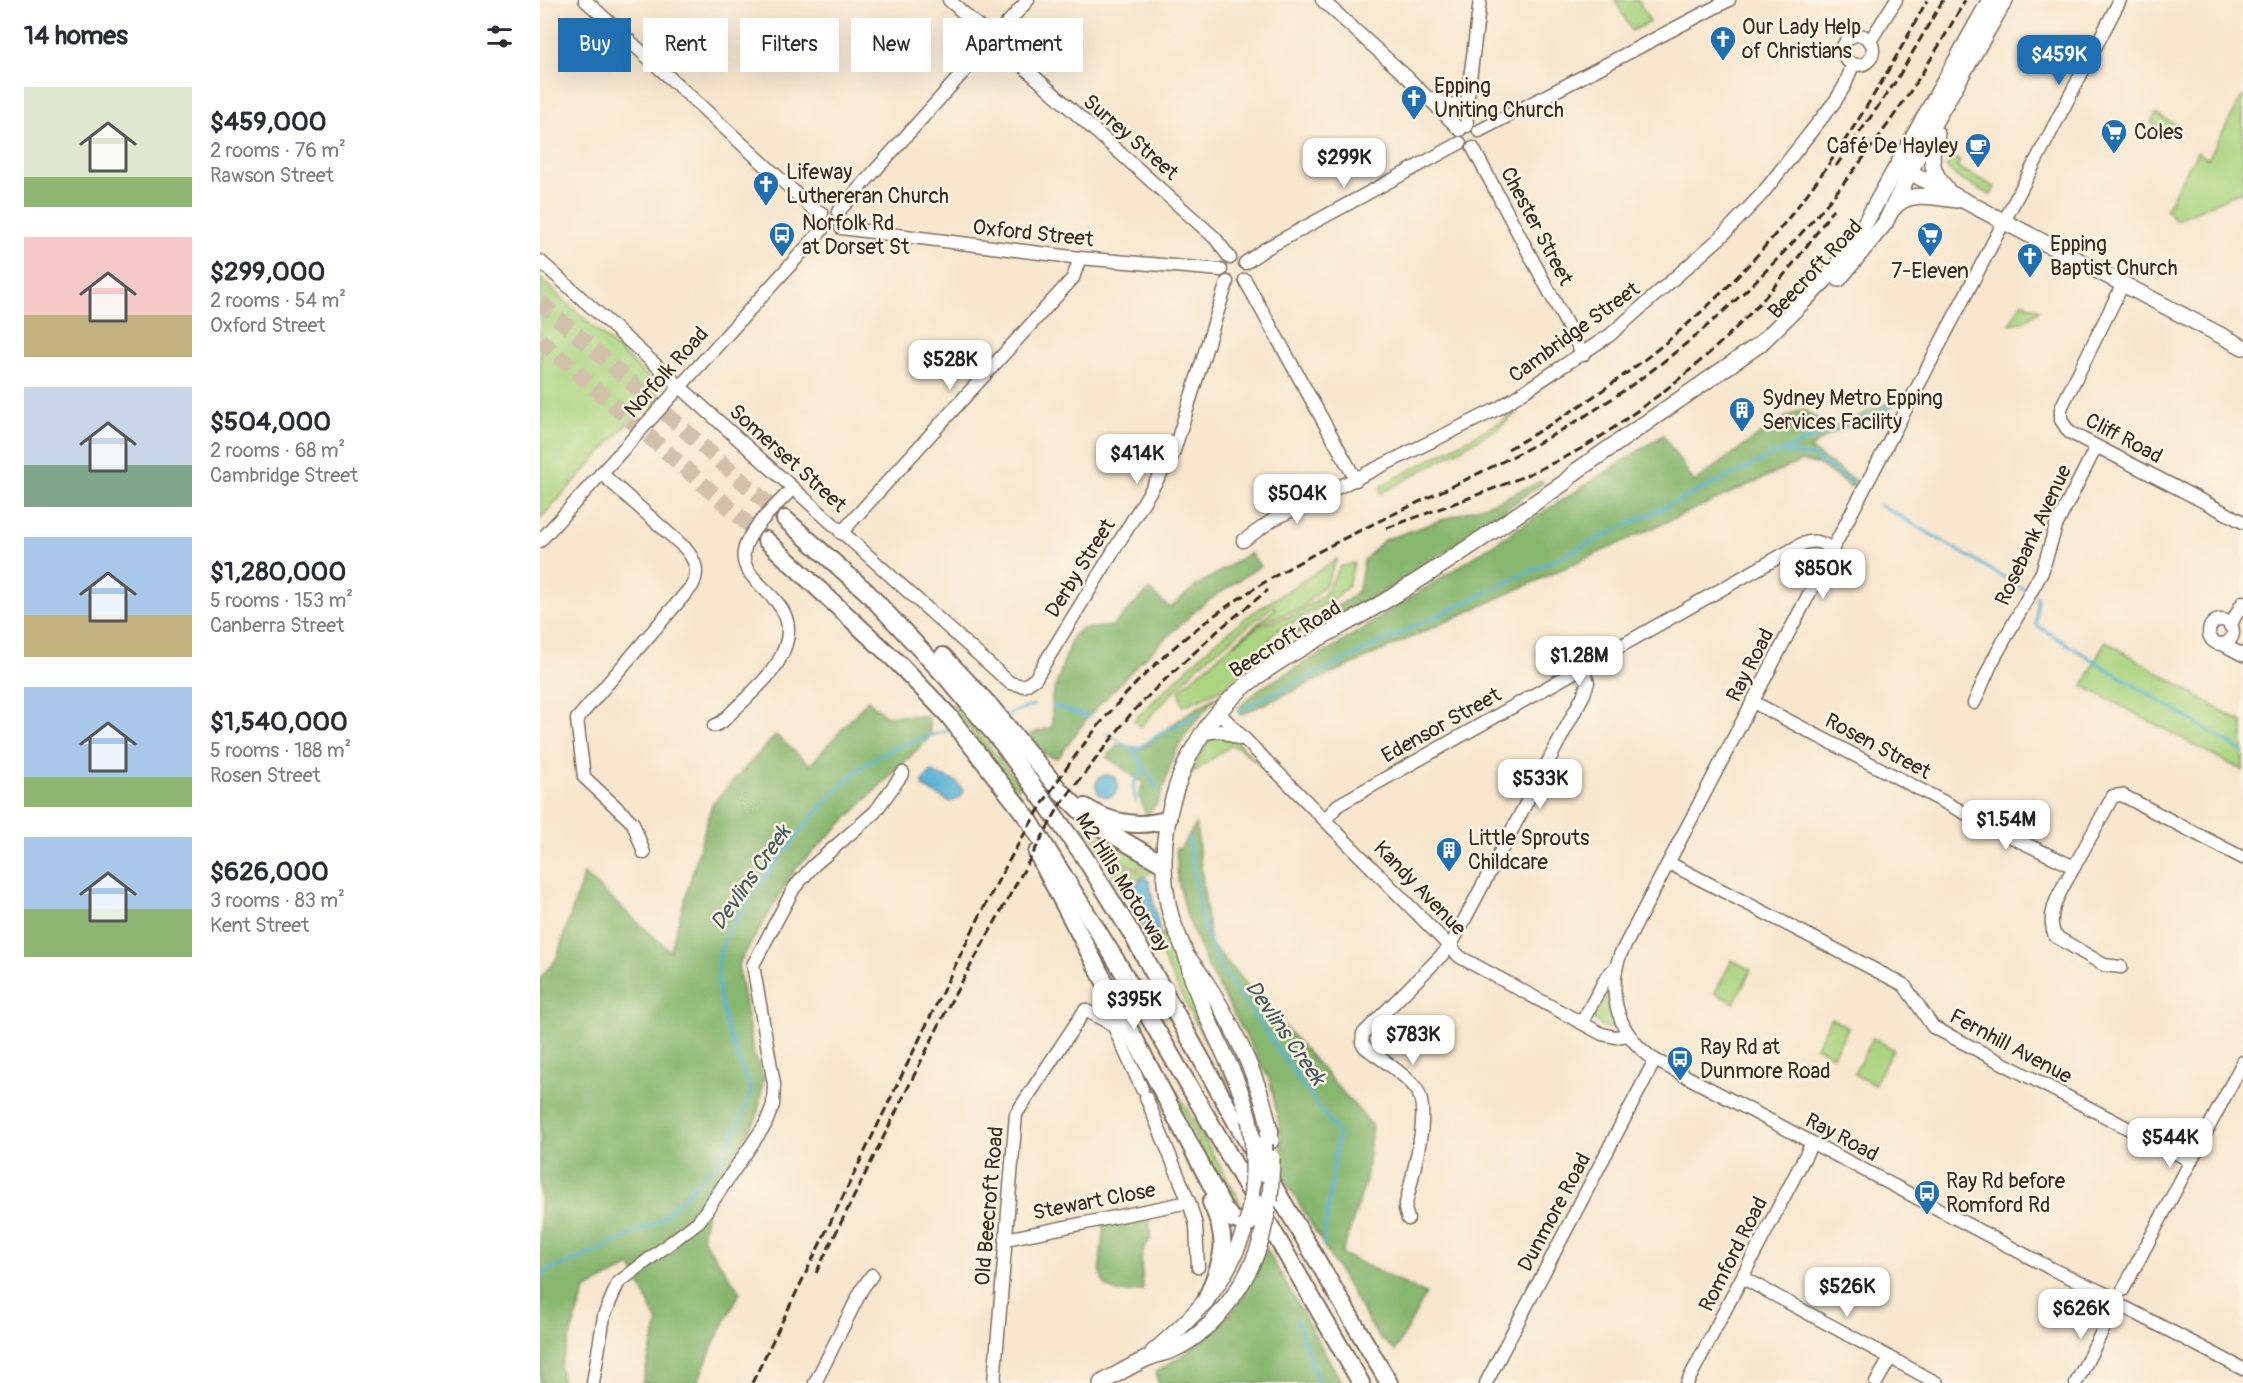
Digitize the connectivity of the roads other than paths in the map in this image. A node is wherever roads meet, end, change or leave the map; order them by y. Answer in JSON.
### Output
{"nodes":[{"id":1,"x":585,"y":0,"type":"edge"},
{"id":2,"x":949,"y":0,"type":"edge"},
{"id":3,"x":1028,"y":0,"type":"edge"},
{"id":4,"x":1322,"y":0,"type":"edge"},
{"id":5,"x":1480,"y":0,"type":"edge"},
{"id":6,"x":1729,"y":0,"type":"edge"},
{"id":7,"x":1896,"y":0,"type":"edge"},
{"id":8,"x":1990,"y":0,"type":"edge"},
{"id":9,"x":2005,"y":0,"type":"edge"},
{"id":10,"x":2120,"y":0,"type":"edge"},
{"id":11,"x":969,"y":18,"type":"edge"},
{"id":12,"x":1011,"y":18,"type":"edge"},
{"id":13,"x":1870,"y":41,"type":"junction"},
{"id":14,"x":1853,"y":64,"type":"junction"},
{"id":15,"x":963,"y":72,"type":"edge"},
{"id":16,"x":1029,"y":72,"type":"edge"},
{"id":17,"x":1407,"y":77,"type":"junction"},
{"id":18,"x":1948,"y":100,"type":"junction"},
{"id":19,"x":1467,"y":104,"type":"junction"},
{"id":20,"x":1479,"y":131,"type":"junction"},
{"id":21,"x":1462,"y":133,"type":"junction"},
{"id":22,"x":1473,"y":148,"type":"junction"},
{"id":23,"x":1896,"y":165,"type":"junction"},
{"id":24,"x":1911,"y":172,"type":"junction"},
{"id":25,"x":1963,"y":201,"type":"junction"},
{"id":26,"x":838,"y":212,"type":"junction"},
{"id":27,"x":822,"y":213,"type":"junction"},
{"id":28,"x":1890,"y":214,"type":"junction"},
{"id":29,"x":2004,"y":222,"type":"junction"},
{"id":30,"x":841,"y":228,"type":"junction"},
{"id":31,"x":822,"y":230,"type":"junction"},
{"id":32,"x":1080,"y":258,"type":"junction"},
{"id":33,"x":1230,"y":258,"type":"junction"},
{"id":34,"x":540,"y":261,"type":"edge"},
{"id":35,"x":1245,"y":263,"type":"junction"},
{"id":36,"x":1224,"y":276,"type":"junction"},
{"id":37,"x":1245,"y":280,"type":"junction"},
{"id":38,"x":2123,"y":284,"type":"junction"},
{"id":39,"x":2243,"y":347,"type":"edge"},
{"id":40,"x":1583,"y":355,"type":"junction"},
{"id":41,"x":679,"y":386,"type":"junction"},
{"id":42,"x":2096,"y":447,"type":"junction"},
{"id":43,"x":601,"y":473,"type":"junction"},
{"id":44,"x":1356,"y":480,"type":"junction"},
{"id":45,"x":1564,"y":483,"type":"junction"},
{"id":46,"x":792,"y":489,"type":"junction"},
{"id":47,"x":785,"y":519,"type":"tunnel mouth"},
{"id":48,"x":2243,"y":522,"type":"edge"},
{"id":49,"x":841,"y":533,"type":"junction"},
{"id":50,"x":765,"y":540,"type":"tunnel mouth"},
{"id":51,"x":540,"y":541,"type":"edge"},
{"id":52,"x":1243,"y":541,"type":"dead end"},
{"id":53,"x":1833,"y":549,"type":"junction"},
{"id":54,"x":2243,"y":602,"type":"edge"},
{"id":55,"x":2230,"y":626,"type":"junction"},
{"id":56,"x":2222,"y":644,"type":"junction"},
{"id":57,"x":2243,"y":655,"type":"edge"},
{"id":58,"x":1583,"y":668,"type":"junction"},
{"id":59,"x":1010,"y":683,"type":"joint"},
{"id":60,"x":1753,"y":702,"type":"junction"},
{"id":61,"x":1974,"y":703,"type":"dead end"},
{"id":62,"x":984,"y":709,"type":"junction"},
{"id":63,"x":1218,"y":712,"type":"junction"},
{"id":64,"x":714,"y":726,"type":"dead end"},
{"id":65,"x":1203,"y":733,"type":"junction"},
{"id":66,"x":1252,"y":746,"type":"junction"},
{"id":67,"x":903,"y":773,"type":"dead end"},
{"id":68,"x":1061,"y":792,"type":"junction"},
{"id":69,"x":1168,"y":819,"type":"junction"},
{"id":70,"x":1029,"y":820,"type":"junction"},
{"id":71,"x":1325,"y":820,"type":"junction"},
{"id":72,"x":644,"y":853,"type":"dead end"},
{"id":73,"x":2243,"y":858,"type":"edge"},
{"id":74,"x":1669,"y":863,"type":"junction"},
{"id":75,"x":1163,"y":864,"type":"junction"},
{"id":76,"x":2074,"y":867,"type":"junction"},
{"id":77,"x":1450,"y":947,"type":"junction"},
{"id":78,"x":1186,"y":955,"type":"junction"},
{"id":79,"x":1616,"y":967,"type":"junction"},
{"id":80,"x":2121,"y":967,"type":"dead end"},
{"id":81,"x":1582,"y":1022,"type":"junction"},
{"id":82,"x":1629,"y":1035,"type":"junction"},
{"id":83,"x":1655,"y":1060,"type":"junction"},
{"id":84,"x":2243,"y":1062,"type":"edge"},
{"id":85,"x":1144,"y":1093,"type":"joint"},
{"id":86,"x":1169,"y":1107,"type":"junction"},
{"id":87,"x":1812,"y":1143,"type":"junction"},
{"id":88,"x":1268,"y":1144,"type":"junction"},
{"id":89,"x":2191,"y":1161,"type":"junction"},
{"id":90,"x":1189,"y":1202,"type":"junction"},
{"id":91,"x":1408,"y":1219,"type":"dead end"},
{"id":92,"x":1247,"y":1224,"type":"junction"},
{"id":93,"x":1006,"y":1239,"type":"junction"},
{"id":94,"x":1198,"y":1267,"type":"dead end"},
{"id":95,"x":872,"y":1275,"type":"dead end"},
{"id":96,"x":1743,"y":1278,"type":"junction"},
{"id":97,"x":2123,"y":1290,"type":"junction"},
{"id":98,"x":2108,"y":1294,"type":"junction"},
{"id":99,"x":1205,"y":1303,"type":"junction"},
{"id":100,"x":2119,"y":1309,"type":"junction"},
{"id":101,"x":1146,"y":1358,"type":"junction"},
{"id":102,"x":1890,"y":1358,"type":"junction"},
{"id":103,"x":2243,"y":1369,"type":"edge"},
{"id":104,"x":593,"y":1383,"type":"edge"},
{"id":105,"x":814,"y":1383,"type":"edge"},
{"id":106,"x":994,"y":1383,"type":"edge"},
{"id":107,"x":1101,"y":1383,"type":"edge"},
{"id":108,"x":1361,"y":1383,"type":"edge"},
{"id":109,"x":1389,"y":1383,"type":"edge"},
{"id":110,"x":1486,"y":1383,"type":"edge"},
{"id":111,"x":1687,"y":1383,"type":"edge"},
{"id":112,"x":1876,"y":1383,"type":"edge"},
{"id":113,"x":1937,"y":1383,"type":"edge"},
{"id":114,"x":2076,"y":1383,"type":"edge"}],
"edges":[{"from":1,"to":27,"type":"street"},
{"from":2,"to":11,"type":"street","name":"Surrey Street"},
{"from":3,"to":12,"type":"street"},
{"from":4,"to":17,"type":"street"},
{"from":5,"to":19,"type":"street"},
{"from":6,"to":20,"type":"street"},
{"from":7,"to":13,"type":"street","name":"Cambridge Street"},
{"from":8,"to":23,"type":"main road","name":"Beecroft Road"},
{"from":9,"to":18,"type":"main road","name":"Beecroft Road"},
{"from":10,"to":29,"type":"street","name":"Ray Road"},
{"from":13,"to":14,"type":"street","name":"Cambridge Street"},
{"from":13,"to":14,"type":"street"},
{"from":14,"to":40,"type":"street","name":"Cambridge Street"},
{"from":15,"to":26,"type":"street"},
{"from":16,"to":33,"type":"street","name":"Surrey Street"},
{"from":17,"to":19,"type":"street"},
{"from":17,"to":21,"type":"street"},
{"from":18,"to":24,"type":"main road","name":"Beecroft Road"},
{"from":18,"to":25,"type":"main road"},
{"from":19,"to":21,"type":"street"},
{"from":20,"to":21,"type":"street"},
{"from":20,"to":22,"type":"street"},
{"from":21,"to":22,"type":"street"},
{"from":21,"to":35,"type":"street"},
{"from":22,"to":40,"type":"street","name":"Chester Street"},
{"from":23,"to":24,"type":"main road"},
{"from":23,"to":45,"type":"main road","name":"Beecroft Road"},
{"from":24,"to":25,"type":"main road"},
{"from":24,"to":28,"type":"main road","name":"Beecroft Road"},
{"from":25,"to":28,"type":"main road"},
{"from":25,"to":29,"type":"main road"},
{"from":26,"to":27,"type":"street"},
{"from":26,"to":30,"type":"street"},
{"from":27,"to":31,"type":"street"},
{"from":28,"to":45,"type":"main road","name":"Beecroft Road"},
{"from":29,"to":38,"type":"main road"},
{"from":29,"to":53,"type":"street","name":"Ray Road"},
{"from":30,"to":31,"type":"street"},
{"from":30,"to":32,"type":"street","name":"Oxford Street"},
{"from":31,"to":41,"type":"street","name":"Norfolk Road"},
{"from":32,"to":36,"type":"street","name":"Oxford Street"},
{"from":32,"to":49,"type":"street"},
{"from":33,"to":35,"type":"street"},
{"from":33,"to":36,"type":"street"},
{"from":34,"to":41,"type":"street","name":"Somerset Street"},
{"from":35,"to":37,"type":"street"},
{"from":36,"to":37,"type":"street"},
{"from":36,"to":59,"type":"street","name":"Derby Street"},
{"from":37,"to":44,"type":"street"},
{"from":38,"to":39,"type":"main road"},
{"from":38,"to":42,"type":"street","name":"Cliff Road"},
{"from":40,"to":44,"type":"street","name":"Cambridge Street"},
{"from":41,"to":43,"type":"street","name":"Norfolk Road"},
{"from":41,"to":46,"type":"street","name":"Somerset Street"},
{"from":42,"to":48,"type":"street","name":"Cliff Road"},
{"from":42,"to":61,"type":"street","name":"Rosebank Avenue"},
{"from":43,"to":51,"type":"street","name":"Norfolk Road"},
{"from":43,"to":72,"type":"street"},
{"from":44,"to":52,"type":"street","name":"Cambridge Street"},
{"from":45,"to":63,"type":"main road","name":"Beecroft Road"},
{"from":46,"to":49,"type":"street","name":"Somerset Street"},
{"from":46,"to":64,"type":"street"},
{"from":47,"to":62,"type":"highway"},
{"from":49,"to":59,"type":"street","name":"Somerset Street"},
{"from":50,"to":70,"type":"highway"},
{"from":53,"to":58,"type":"street","name":"Edensor Street"},
{"from":53,"to":60,"type":"street","name":"Ray Road"},
{"from":54,"to":55,"type":"street"},
{"from":55,"to":56,"type":"street"},
{"from":55,"to":56,"type":"street"},
{"from":56,"to":57,"type":"street"},
{"from":58,"to":71,"type":"street","name":"Edensor Street"},
{"from":58,"to":77,"type":"street"},
{"from":60,"to":74,"type":"street","name":"Ray Road"},
{"from":60,"to":76,"type":"street","name":"Rosen Street"},
{"from":62,"to":68,"type":"highway"},
{"from":62,"to":109,"type":"highway","name":"M2 Hills Motorway"},
{"from":63,"to":65,"type":"main road","name":"Beecroft Road"},
{"from":63,"to":66,"type":"street","name":"Kandy Avenue"},
{"from":65,"to":66,"type":"street"},
{"from":65,"to":69,"type":"main road","name":"Beecroft Road"},
{"from":66,"to":71,"type":"street","name":"Kandy Avenue"},
{"from":67,"to":104,"type":"street"},
{"from":68,"to":69,"type":"highway"},
{"from":68,"to":75,"type":"highway"},
{"from":69,"to":75,"type":"main road","name":"Beecroft Road"},
{"from":70,"to":86,"type":"highway"},
{"from":70,"to":108,"type":"highway"},
{"from":71,"to":77,"type":"street","name":"Kandy Avenue"},
{"from":73,"to":76,"type":"street"},
{"from":74,"to":79,"type":"street","name":"Ray Road"},
{"from":74,"to":89,"type":"street","name":"Fernhill Avenue"},
{"from":75,"to":78,"type":"main road","name":"Beecroft Road"},
{"from":76,"to":80,"type":"street"},
{"from":77,"to":81,"type":"street","name":"Kandy Avenue"},
{"from":77,"to":91,"type":"street"},
{"from":78,"to":88,"type":"main road","name":"Beecroft Road"},
{"from":78,"to":92,"type":"main road","name":"Beecroft Road","bridge":true},
{"from":79,"to":81,"type":"street","name":"Ray Road"},
{"from":79,"to":82,"type":"street","name":"Ray Road"},
{"from":81,"to":82,"type":"street","name":"Kandy Avenue"},
{"from":82,"to":83,"type":"street","name":"Ray Road"},
{"from":83,"to":87,"type":"street","name":"Ray Road"},
{"from":83,"to":110,"type":"street","name":"Dunmore Road"},
{"from":84,"to":89,"type":"street"},
{"from":85,"to":90,"type":"street","name":"Stewart Close"},
{"from":85,"to":93,"type":"street","name":"Old Beecroft Road"},
{"from":86,"to":92,"type":"highway"},
{"from":86,"to":99,"type":"highway"},
{"from":87,"to":96,"type":"street","name":"Romford Road"},
{"from":87,"to":98,"type":"street","name":"Ray Road"},
{"from":88,"to":92,"type":"highway","bridge":true},
{"from":88,"to":101,"type":"main road","name":"Beecroft Road","bridge":true},
{"from":89,"to":97,"type":"street"},
{"from":90,"to":93,"type":"street","name":"Stewart Close"},
{"from":90,"to":94,"type":"street","name":"Stewart Close"},
{"from":92,"to":99,"type":"main road","name":"Beecroft Road"},
{"from":93,"to":106,"type":"street","name":"Old Beecroft Road"},
{"from":95,"to":105,"type":"street"},
{"from":96,"to":102,"type":"street"},
{"from":96,"to":111,"type":"street","name":"Romford Road"},
{"from":97,"to":98,"type":"street"},
{"from":97,"to":100,"type":"street"},
{"from":98,"to":100,"type":"street"},
{"from":99,"to":101,"type":"main road","name":"Beecroft Road"},
{"from":100,"to":103,"type":"street"},
{"from":100,"to":114,"type":"street"},
{"from":101,"to":107,"type":"main road","name":"Beecroft Road"},
{"from":102,"to":112,"type":"street"},
{"from":102,"to":113,"type":"street"}]}
